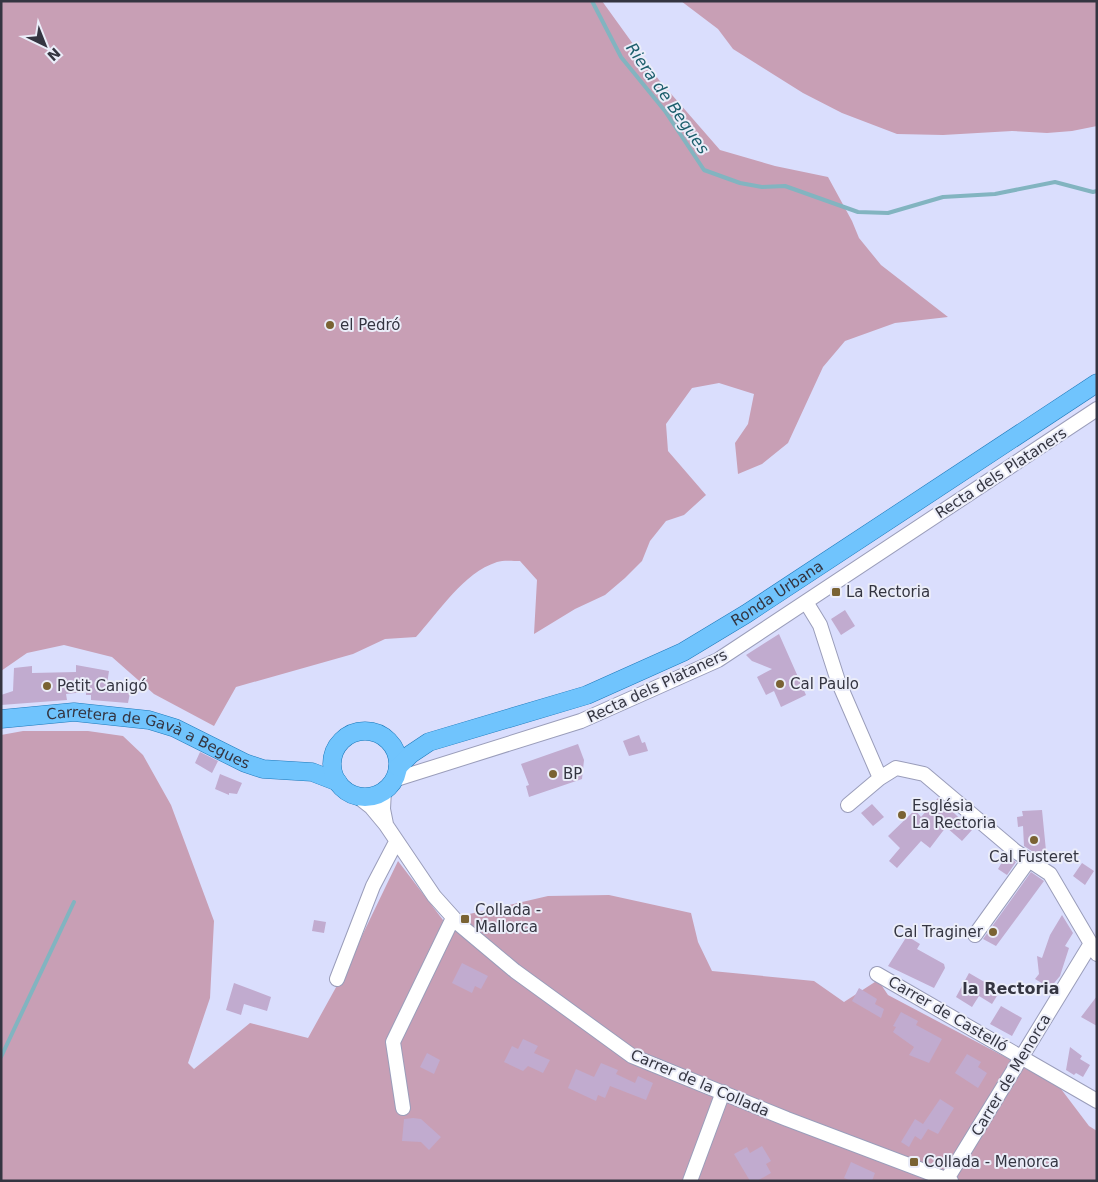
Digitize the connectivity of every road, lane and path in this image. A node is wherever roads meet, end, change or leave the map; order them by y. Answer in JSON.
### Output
{"nodes":[{"id":1,"x":1097,"y":383,"type":"edge"},
{"id":2,"x":1097,"y":410,"type":"edge"},
{"id":3,"x":806,"y":602,"type":"junction"},
{"id":4,"x":1,"y":719,"type":"edge"},
{"id":5,"x":388,"y":740,"type":"junction"},
{"id":6,"x":429,"y":742,"type":"junction"},
{"id":7,"x":334,"y":752,"type":"junction"},
{"id":8,"x":295,"y":770,"type":"junction"},
{"id":9,"x":880,"y":778,"type":"junction"},
{"id":10,"x":392,"y":779,"type":"junction"},
{"id":11,"x":338,"y":782,"type":"junction"},
{"id":12,"x":357,"y":796,"type":"junction"},
{"id":13,"x":848,"y":805,"type":"dead end"},
{"id":14,"x":386,"y":825,"type":"junction"},
{"id":15,"x":396,"y":842,"type":"junction"},
{"id":16,"x":1029,"y":860,"type":"junction"},
{"id":17,"x":453,"y":918,"type":"junction"},
{"id":18,"x":975,"y":935,"type":"dead end"},
{"id":19,"x":1094,"y":950,"type":"edge"},
{"id":20,"x":877,"y":974,"type":"dead end"},
{"id":21,"x":337,"y":978,"type":"dead end"},
{"id":22,"x":1022,"y":1056,"type":"junction"},
{"id":23,"x":723,"y":1092,"type":"junction"},
{"id":24,"x":1097,"y":1101,"type":"edge"},
{"id":25,"x":403,"y":1108,"type":"dead end"},
{"id":26,"x":949,"y":1180,"type":"edge"},
{"id":27,"x":690,"y":1181,"type":"edge"}],
"edges":[{"from":1,"to":6,"type":"main road","name":"Ronda Urbana"},
{"from":2,"to":3,"type":"street","name":"Recta dels Plataners"},
{"from":3,"to":9,"type":"street"},
{"from":3,"to":10,"type":"street","name":"Recta dels Plataners"},
{"from":4,"to":8,"type":"main road","name":"Carretera de Gavà a Begues"},
{"from":5,"to":6,"type":"main road","name":"Ronda Urbana"},
{"from":5,"to":7,"type":"main road","name":"Ronda Urbana"},
{"from":5,"to":10,"type":"main road"},
{"from":6,"to":10,"type":"main road","name":"Ronda Urbana"},
{"from":7,"to":8,"type":"main road","name":"Carretera de Gavà a Begues"},
{"from":7,"to":11,"type":"main road"},
{"from":8,"to":11,"type":"main road","name":"Carretera de Gavà a Begues"},
{"from":9,"to":13,"type":"street"},
{"from":9,"to":16,"type":"street"},
{"from":10,"to":12,"type":"main road","name":"Ronda Urbana"},
{"from":10,"to":14,"type":"street"},
{"from":11,"to":12,"type":"main road"},
{"from":12,"to":14,"type":"street"},
{"from":14,"to":15,"type":"street","name":"Carrer de la Collada"},
{"from":15,"to":17,"type":"street","name":"Carrer de la Collada"},
{"from":15,"to":21,"type":"street"},
{"from":16,"to":18,"type":"street"},
{"from":16,"to":19,"type":"street"},
{"from":17,"to":23,"type":"street","name":"Carrer de la Collada"},
{"from":17,"to":25,"type":"street"},
{"from":19,"to":22,"type":"street","name":"Carrer de Menorca"},
{"from":20,"to":22,"type":"street","name":"Carrer de Castelló"},
{"from":22,"to":24,"type":"street","name":"Carrer de Castelló"},
{"from":22,"to":26,"type":"street","name":"Carrer de Menorca"},
{"from":23,"to":26,"type":"street","name":"Carrer de la Collada"},
{"from":23,"to":27,"type":"street"}]}
